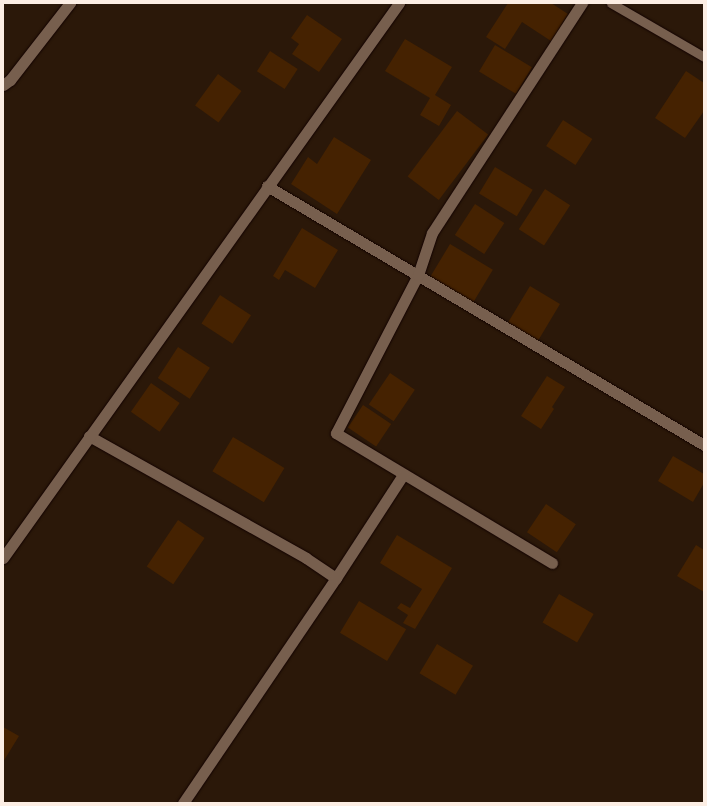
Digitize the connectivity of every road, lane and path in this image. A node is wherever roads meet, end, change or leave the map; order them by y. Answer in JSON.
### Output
{"nodes":[{"id":1,"x":70,"y":3,"type":"edge"},
{"id":2,"x":399,"y":3,"type":"edge"},
{"id":3,"x":582,"y":3,"type":"edge"},
{"id":4,"x":611,"y":3,"type":"edge"},
{"id":5,"x":704,"y":57,"type":"edge"},
{"id":6,"x":3,"y":84,"type":"edge"},
{"id":7,"x":267,"y":186,"type":"junction"},
{"id":8,"x":418,"y":275,"type":"junction"},
{"id":9,"x":89,"y":436,"type":"junction"},
{"id":10,"x":704,"y":445,"type":"edge"},
{"id":11,"x":403,"y":475,"type":"junction"},
{"id":12,"x":3,"y":558,"type":"edge"},
{"id":13,"x":552,"y":563,"type":"dead end"},
{"id":14,"x":336,"y":578,"type":"junction"},
{"id":15,"x":183,"y":803,"type":"edge"}],
"edges":[{"from":1,"to":6,"type":"street"},
{"from":2,"to":7,"type":"street"},
{"from":3,"to":8,"type":"street"},
{"from":4,"to":5,"type":"lane"},
{"from":7,"to":8,"type":"street"},
{"from":7,"to":9,"type":"street"},
{"from":8,"to":10,"type":"street"},
{"from":8,"to":11,"type":"street"},
{"from":9,"to":12,"type":"street"},
{"from":9,"to":14,"type":"street"},
{"from":11,"to":13,"type":"street"},
{"from":11,"to":14,"type":"street"},
{"from":14,"to":15,"type":"street"}]}
